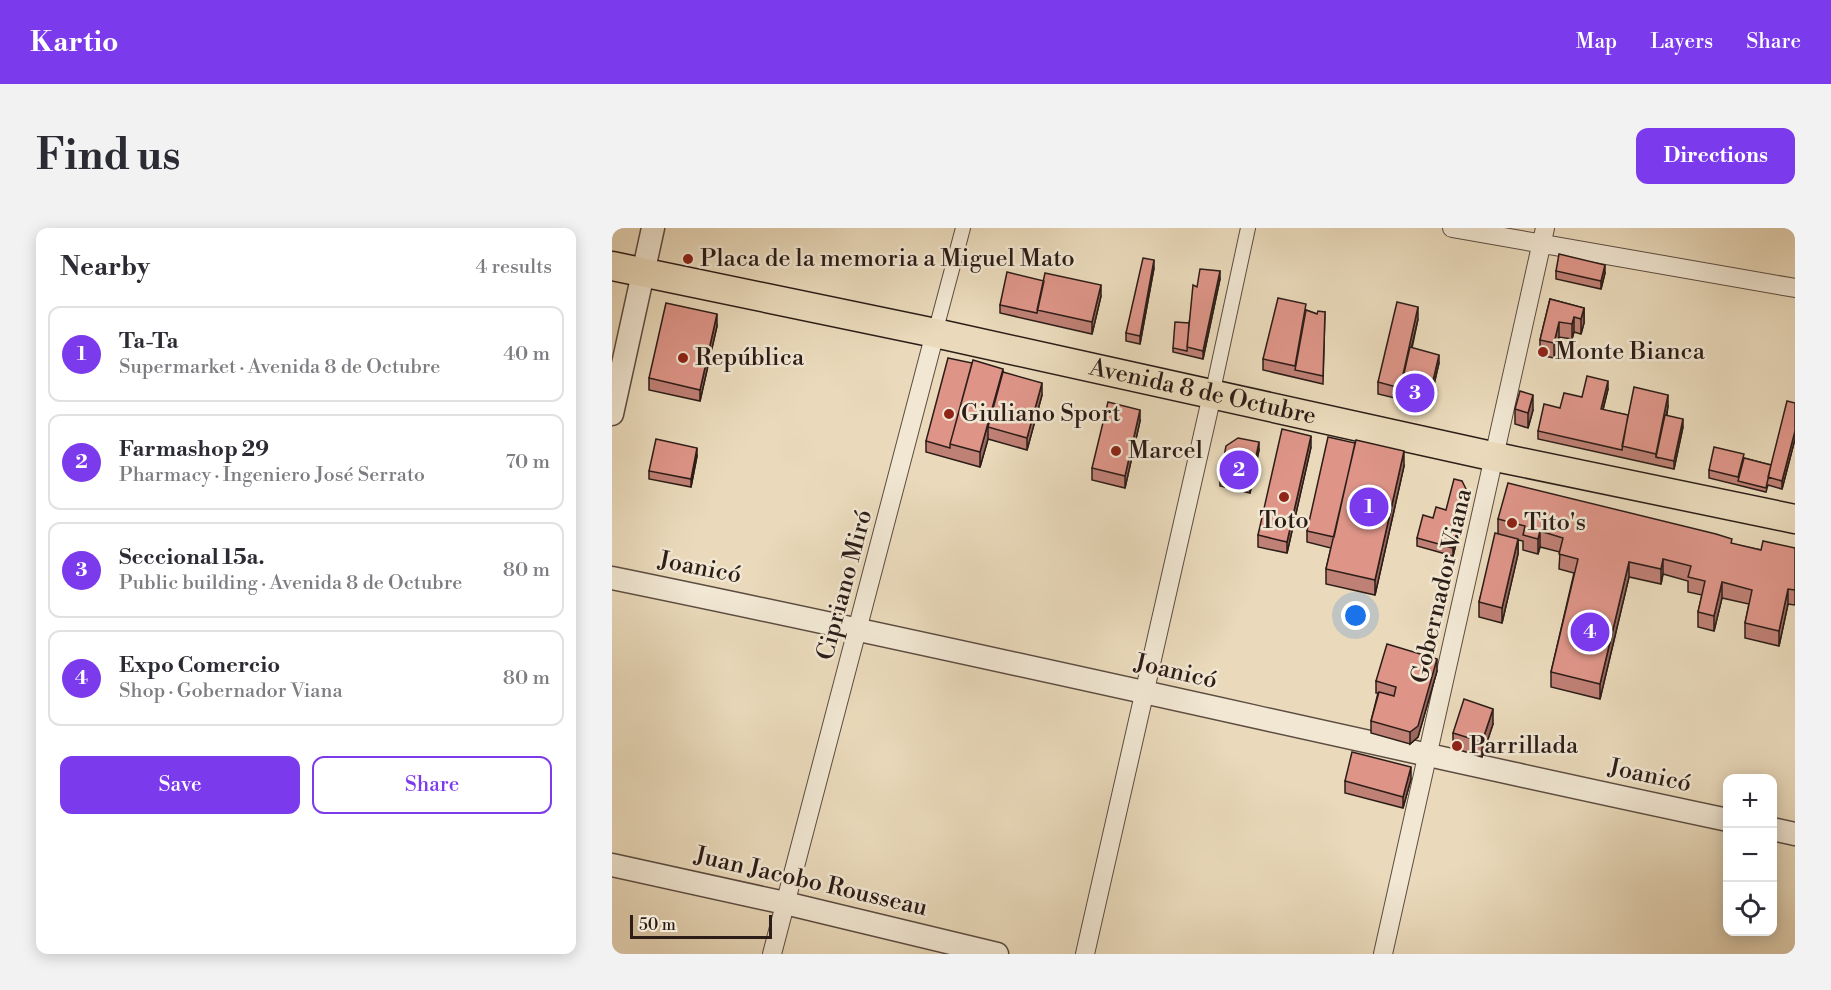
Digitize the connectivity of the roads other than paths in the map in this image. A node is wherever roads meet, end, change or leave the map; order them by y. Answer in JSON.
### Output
{"nodes":[{"id":1,"x":653,"y":228,"type":"edge"},
{"id":2,"x":963,"y":228,"type":"edge"},
{"id":3,"x":1248,"y":228,"type":"edge"},
{"id":4,"x":1452,"y":228,"type":"edge"},
{"id":5,"x":1543,"y":236,"type":"edge"},
{"id":6,"x":612,"y":266,"type":"edge"},
{"id":7,"x":643,"y":272,"type":"junction"},
{"id":8,"x":1795,"y":288,"type":"edge"},
{"id":9,"x":935,"y":333,"type":"junction"},
{"id":10,"x":1212,"y":395,"type":"junction"},
{"id":11,"x":612,"y":414,"type":"edge"},
{"id":12,"x":1496,"y":457,"type":"junction"},
{"id":13,"x":1795,"y":519,"type":"edge"},
{"id":14,"x":612,"y":578,"type":"edge"},
{"id":15,"x":858,"y":628,"type":"junction"},
{"id":16,"x":1146,"y":694,"type":"junction"},
{"id":17,"x":1429,"y":756,"type":"junction"},
{"id":18,"x":1723,"y":819,"type":"edge"},
{"id":19,"x":1777,"y":831,"type":"edge"},
{"id":20,"x":1795,"y":834,"type":"edge"},
{"id":21,"x":612,"y":865,"type":"edge"},
{"id":22,"x":785,"y":903,"type":"junction"},
{"id":23,"x":772,"y":954,"type":"edge"},
{"id":24,"x":998,"y":954,"type":"edge"},
{"id":25,"x":1085,"y":954,"type":"edge"},
{"id":26,"x":1383,"y":954,"type":"edge"}],
"edges":[{"from":1,"to":7,"type":"street"},
{"from":2,"to":9,"type":"street","name":"Cipriano Miró"},
{"from":3,"to":10,"type":"street"},
{"from":4,"to":5,"type":"street"},
{"from":5,"to":8,"type":"street"},
{"from":5,"to":12,"type":"street","name":"Gobernador Viana"},
{"from":6,"to":7,"type":"main road","name":"Avenida 8 de Octubre"},
{"from":7,"to":9,"type":"main road","name":"Avenida 8 de Octubre"},
{"from":7,"to":11,"type":"street"},
{"from":9,"to":10,"type":"main road","name":"Avenida 8 de Octubre"},
{"from":9,"to":15,"type":"street","name":"Cipriano Miró"},
{"from":10,"to":12,"type":"main road","name":"Avenida 8 de Octubre"},
{"from":10,"to":16,"type":"street"},
{"from":12,"to":13,"type":"main road","name":"Avenida 8 de Octubre"},
{"from":12,"to":17,"type":"street","name":"Gobernador Viana"},
{"from":14,"to":15,"type":"street","name":"Joanicó"},
{"from":15,"to":16,"type":"street","name":"Joanicó"},
{"from":15,"to":22,"type":"street","name":"Cipriano Miró"},
{"from":16,"to":17,"type":"street","name":"Joanicó"},
{"from":16,"to":25,"type":"street"},
{"from":17,"to":18,"type":"street","name":"Joanicó"},
{"from":17,"to":26,"type":"street","name":"Gobernador Viana"},
{"from":19,"to":20,"type":"street"},
{"from":21,"to":22,"type":"street","name":"Juan Jacobo Rousseau"},
{"from":22,"to":23,"type":"street","name":"Cipriano Miró"},
{"from":22,"to":24,"type":"street","name":"Juan Jacobo Rousseau"}]}
